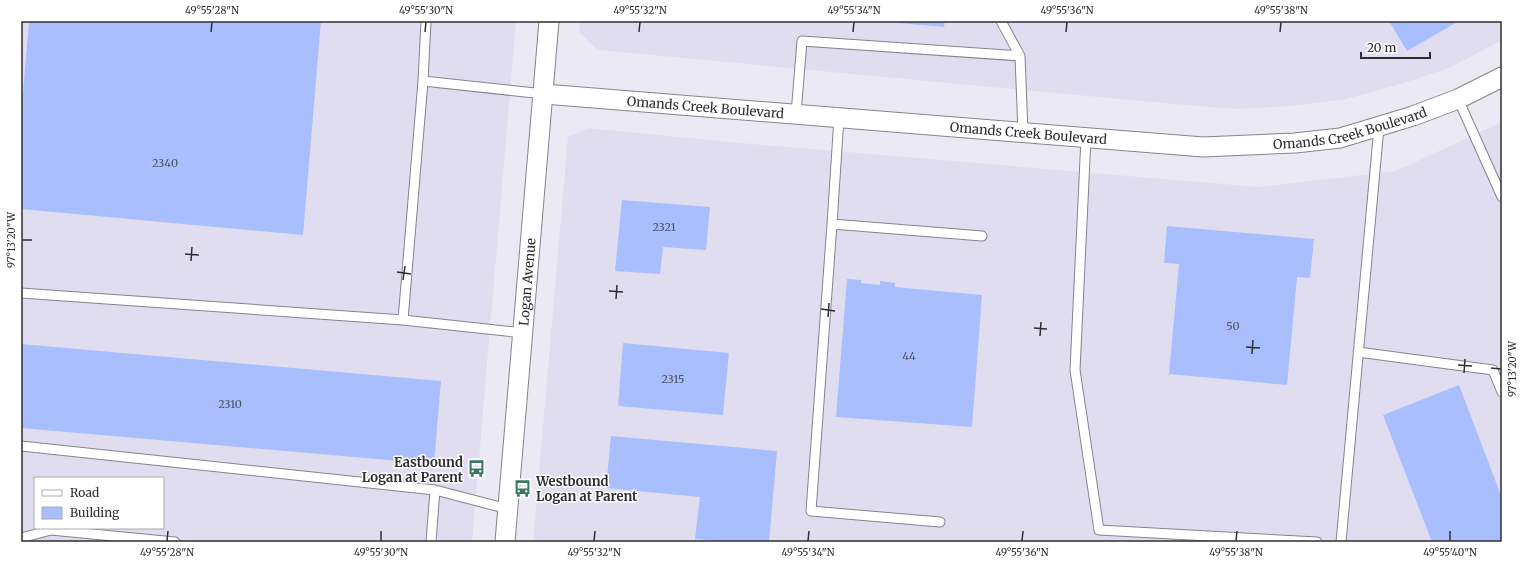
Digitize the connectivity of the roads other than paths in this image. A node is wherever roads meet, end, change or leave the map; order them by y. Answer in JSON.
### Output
{"nodes":[{"id":1,"x":426,"y":21,"type":"edge"},
{"id":2,"x":549,"y":21,"type":"edge"},
{"id":3,"x":1001,"y":21,"type":"edge"},
{"id":4,"x":1020,"y":56,"type":"junction"},
{"id":5,"x":1502,"y":77,"type":"edge"},
{"id":6,"x":423,"y":81,"type":"junction"},
{"id":7,"x":544,"y":94,"type":"junction"},
{"id":8,"x":1458,"y":99,"type":"junction"},
{"id":9,"x":796,"y":114,"type":"junction"},
{"id":10,"x":839,"y":118,"type":"junction"},
{"id":11,"x":1379,"y":126,"type":"junction"},
{"id":12,"x":1023,"y":133,"type":"junction"},
{"id":13,"x":1086,"y":138,"type":"junction"},
{"id":14,"x":1502,"y":197,"type":"edge"},
{"id":15,"x":832,"y":224,"type":"junction"},
{"id":16,"x":982,"y":236,"type":"dead end"},
{"id":17,"x":21,"y":293,"type":"edge"},
{"id":18,"x":403,"y":320,"type":"junction"},
{"id":19,"x":523,"y":333,"type":"junction"},
{"id":20,"x":1358,"y":352,"type":"junction"},
{"id":21,"x":1502,"y":392,"type":"edge"},
{"id":22,"x":21,"y":446,"type":"edge"},
{"id":23,"x":435,"y":490,"type":"junction"},
{"id":24,"x":508,"y":509,"type":"junction"},
{"id":25,"x":940,"y":522,"type":"dead end"},
{"id":26,"x":1146,"y":532,"type":"junction"},
{"id":27,"x":21,"y":538,"type":"edge"},
{"id":28,"x":1343,"y":540,"type":"edge"},
{"id":29,"x":175,"y":542,"type":"edge"},
{"id":30,"x":431,"y":542,"type":"edge"},
{"id":31,"x":505,"y":542,"type":"edge"},
{"id":32,"x":1146,"y":542,"type":"edge"},
{"id":33,"x":1317,"y":542,"type":"edge"}],
"edges":[{"from":1,"to":6,"type":"lane"},
{"from":2,"to":7,"type":"street","name":"Logan Avenue"},
{"from":3,"to":4,"type":"lane"},
{"from":4,"to":9,"type":"lane"},
{"from":4,"to":12,"type":"lane"},
{"from":5,"to":8,"type":"street","name":"Omands Creek Boulevard"},
{"from":6,"to":7,"type":"lane"},
{"from":6,"to":18,"type":"lane"},
{"from":7,"to":9,"type":"street","name":"Omands Creek Boulevard"},
{"from":7,"to":19,"type":"street","name":"Logan Avenue"},
{"from":8,"to":11,"type":"street","name":"Omands Creek Boulevard"},
{"from":8,"to":14,"type":"lane"},
{"from":9,"to":10,"type":"street","name":"Omands Creek Boulevard"},
{"from":10,"to":12,"type":"street","name":"Omands Creek Boulevard"},
{"from":10,"to":15,"type":"lane"},
{"from":11,"to":13,"type":"street","name":"Omands Creek Boulevard"},
{"from":11,"to":20,"type":"lane"},
{"from":12,"to":13,"type":"street","name":"Omands Creek Boulevard"},
{"from":13,"to":26,"type":"lane"},
{"from":15,"to":16,"type":"lane"},
{"from":15,"to":25,"type":"lane"},
{"from":17,"to":18,"type":"lane"},
{"from":18,"to":19,"type":"lane"},
{"from":19,"to":24,"type":"street","name":"Logan Avenue"},
{"from":20,"to":21,"type":"lane"},
{"from":20,"to":28,"type":"lane"},
{"from":22,"to":23,"type":"lane"},
{"from":23,"to":24,"type":"lane"},
{"from":23,"to":30,"type":"lane"},
{"from":24,"to":31,"type":"street","name":"Logan Avenue"},
{"from":26,"to":32,"type":"lane"},
{"from":26,"to":33,"type":"lane"},
{"from":27,"to":29,"type":"lane"}]}
